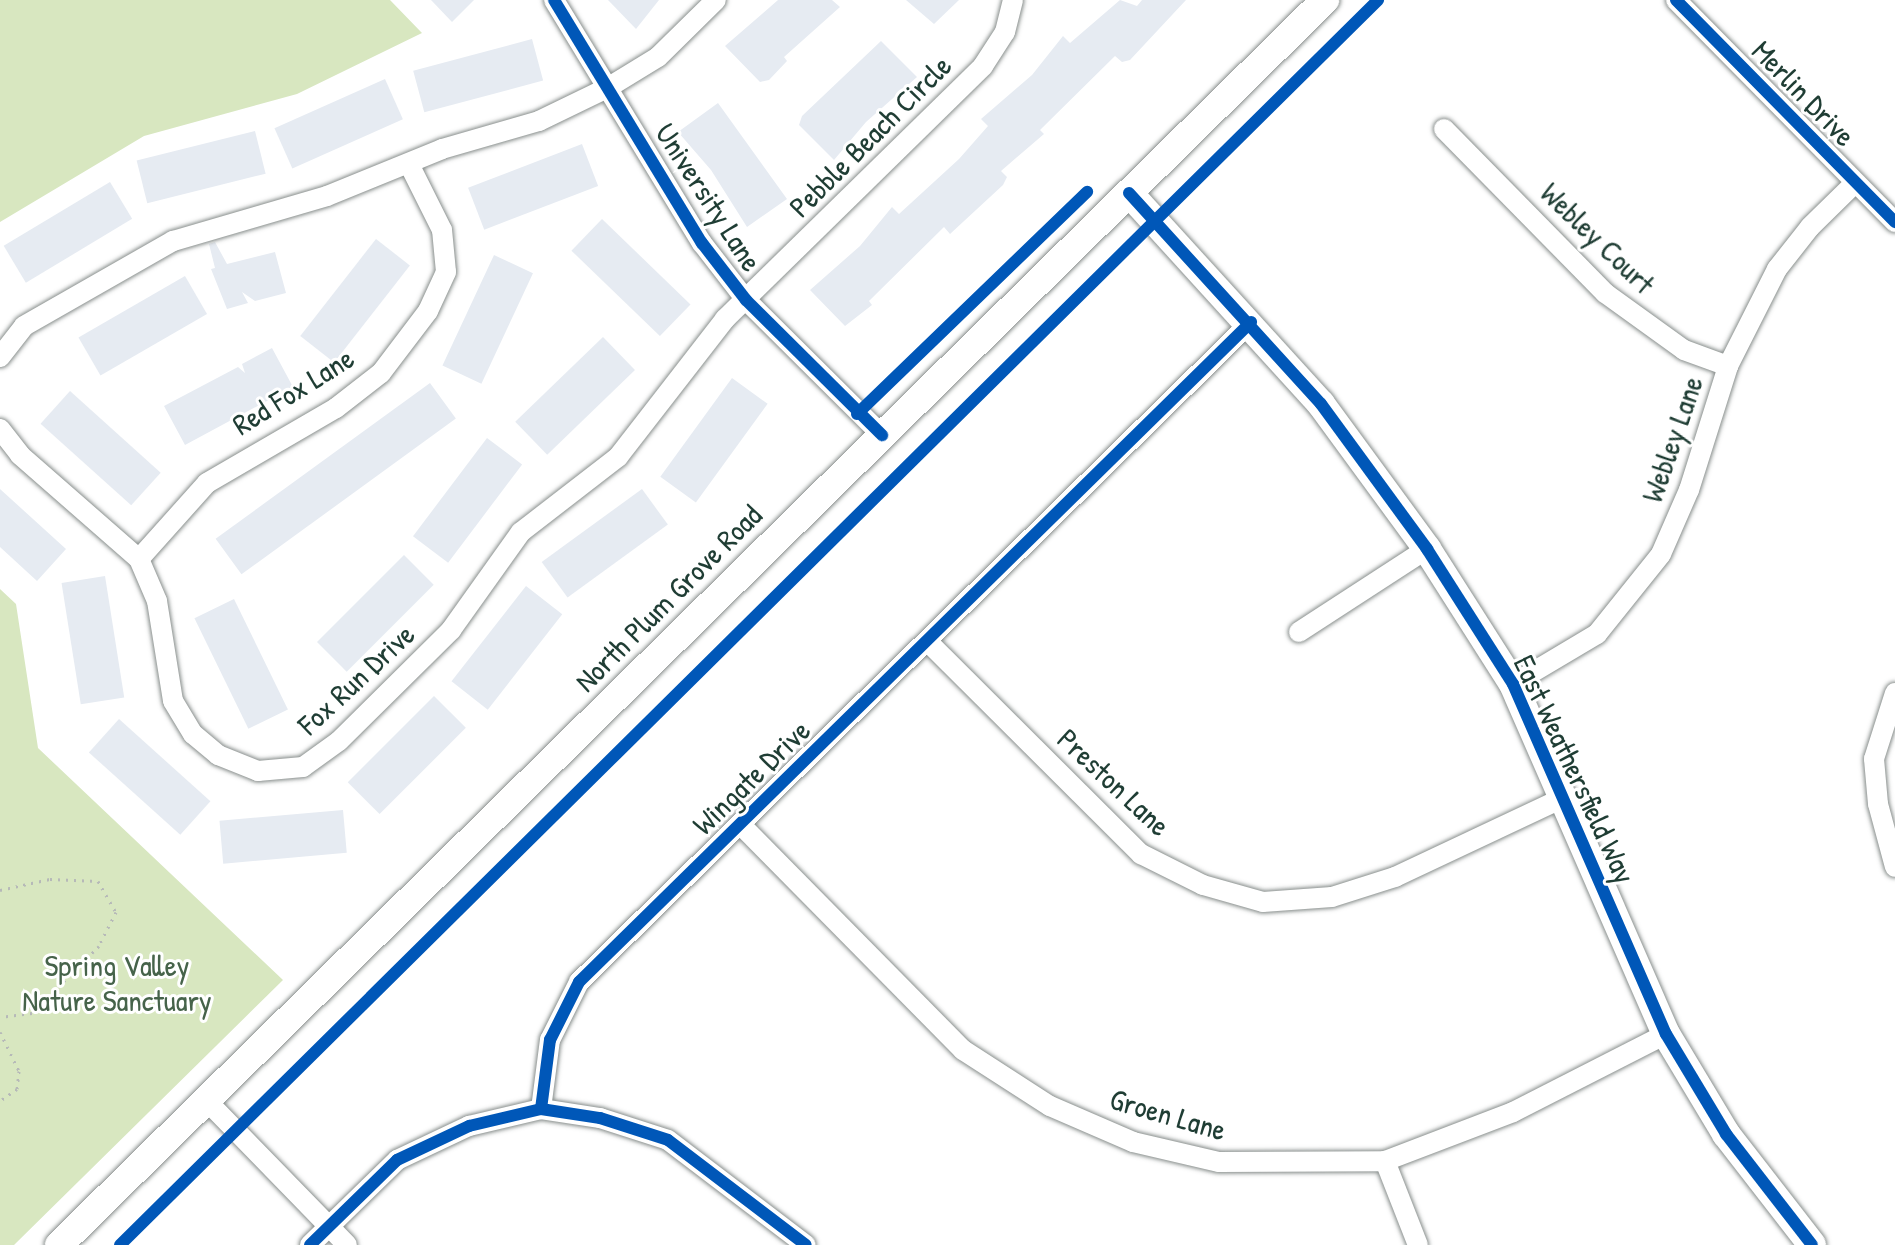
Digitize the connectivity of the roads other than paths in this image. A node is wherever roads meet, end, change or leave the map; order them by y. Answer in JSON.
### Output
{"nodes":[{"id":1,"x":554,"y":0,"type":"edge"},
{"id":2,"x":716,"y":0,"type":"edge"},
{"id":3,"x":1013,"y":0,"type":"edge"},
{"id":4,"x":1325,"y":0,"type":"edge"},
{"id":5,"x":1676,"y":0,"type":"edge"},
{"id":6,"x":609,"y":87,"type":"junction"},
{"id":7,"x":1444,"y":129,"type":"dead end"},
{"id":8,"x":409,"y":164,"type":"junction"},
{"id":9,"x":1855,"y":183,"type":"junction"},
{"id":10,"x":1129,"y":193,"type":"junction"},
{"id":11,"x":1895,"y":222,"type":"edge"},
{"id":12,"x":746,"y":300,"type":"junction"},
{"id":13,"x":1251,"y":322,"type":"junction"},
{"id":14,"x":0,"y":357,"type":"edge"},
{"id":15,"x":1728,"y":366,"type":"junction"},
{"id":16,"x":0,"y":429,"type":"edge"},
{"id":17,"x":882,"y":435,"type":"junction"},
{"id":18,"x":1427,"y":549,"type":"junction"},
{"id":19,"x":139,"y":559,"type":"junction"},
{"id":20,"x":1299,"y":632,"type":"dead end"},
{"id":21,"x":928,"y":642,"type":"junction"},
{"id":22,"x":1513,"y":684,"type":"junction"},
{"id":23,"x":1895,"y":693,"type":"edge"},
{"id":24,"x":1561,"y":799,"type":"junction"},
{"id":25,"x":740,"y":824,"type":"junction"},
{"id":26,"x":1895,"y":867,"type":"edge"},
{"id":27,"x":1666,"y":1034,"type":"junction"},
{"id":28,"x":206,"y":1100,"type":"junction"},
{"id":29,"x":541,"y":1109,"type":"junction"},
{"id":30,"x":1385,"y":1161,"type":"junction"},
{"id":31,"x":330,"y":1225,"type":"junction"},
{"id":32,"x":59,"y":1245,"type":"edge"},
{"id":33,"x":310,"y":1245,"type":"edge"},
{"id":34,"x":347,"y":1245,"type":"edge"},
{"id":35,"x":806,"y":1245,"type":"edge"},
{"id":36,"x":1418,"y":1245,"type":"edge"},
{"id":37,"x":1812,"y":1245,"type":"edge"}],
"edges":[{"from":1,"to":6,"type":"street","name":"University Lane"},
{"from":2,"to":6,"type":"street"},
{"from":3,"to":12,"type":"street","name":"Pebble Beach Circle"},
{"from":4,"to":10,"type":"street","name":"North Plum Grove Road"},
{"from":5,"to":9,"type":"street","name":"Merlin Drive"},
{"from":6,"to":8,"type":"street"},
{"from":6,"to":12,"type":"street","name":"University Lane"},
{"from":7,"to":15,"type":"street","name":"Webley Court"},
{"from":8,"to":14,"type":"street"},
{"from":8,"to":19,"type":"street","name":"Red Fox Lane"},
{"from":9,"to":11,"type":"street","name":"Merlin Drive"},
{"from":9,"to":15,"type":"street","name":"Webley Lane"},
{"from":10,"to":13,"type":"street","name":"East Weathersfield Way"},
{"from":10,"to":17,"type":"street","name":"North Plum Grove Road"},
{"from":12,"to":17,"type":"street","name":"University Lane"},
{"from":12,"to":19,"type":"street","name":"Fox Run Drive"},
{"from":13,"to":18,"type":"street","name":"East Weathersfield Way"},
{"from":13,"to":21,"type":"street","name":"Wingate Drive"},
{"from":15,"to":22,"type":"street","name":"Webley Lane"},
{"from":16,"to":19,"type":"street","name":"Fox Run Drive"},
{"from":17,"to":28,"type":"street","name":"North Plum Grove Road"},
{"from":18,"to":20,"type":"street"},
{"from":18,"to":22,"type":"street","name":"East Weathersfield Way"},
{"from":21,"to":24,"type":"street","name":"Preston Lane"},
{"from":21,"to":25,"type":"street","name":"Wingate Drive"},
{"from":22,"to":24,"type":"street","name":"East Weathersfield Way"},
{"from":23,"to":26,"type":"street"},
{"from":24,"to":27,"type":"street","name":"East Weathersfield Way"},
{"from":25,"to":29,"type":"street","name":"Wingate Drive"},
{"from":25,"to":30,"type":"street","name":"Groen Lane"},
{"from":27,"to":30,"type":"street","name":"Groen Lane"},
{"from":27,"to":37,"type":"street","name":"East Weathersfield Way"},
{"from":28,"to":31,"type":"street"},
{"from":28,"to":32,"type":"street","name":"North Plum Grove Road"},
{"from":29,"to":31,"type":"street"},
{"from":29,"to":35,"type":"street"},
{"from":30,"to":36,"type":"street"},
{"from":31,"to":33,"type":"street"},
{"from":31,"to":34,"type":"street"}]}
